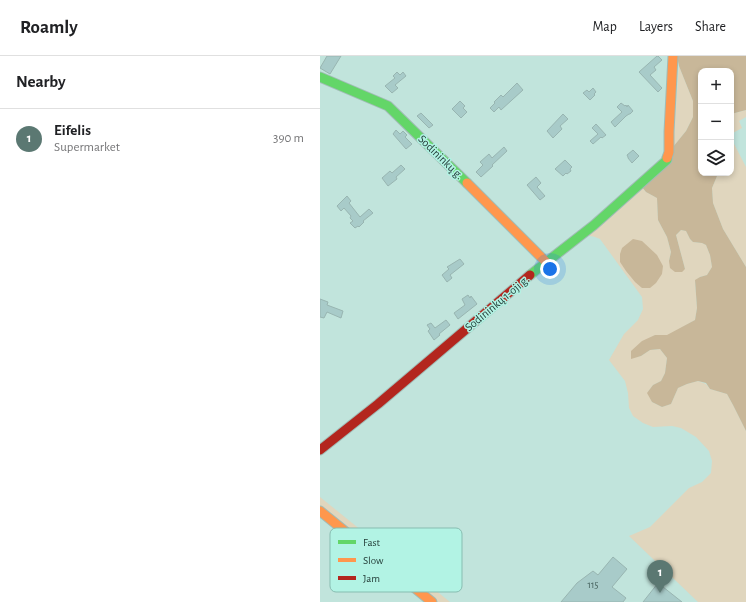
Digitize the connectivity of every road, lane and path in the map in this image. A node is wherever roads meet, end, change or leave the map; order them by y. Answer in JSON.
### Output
{"nodes":[{"id":1,"x":673,"y":56,"type":"edge"},
{"id":2,"x":320,"y":77,"type":"edge"},
{"id":3,"x":546,"y":262,"type":"junction"},
{"id":4,"x":320,"y":450,"type":"edge"},
{"id":5,"x":320,"y":511,"type":"edge"},
{"id":6,"x":341,"y":528,"type":"edge"},
{"id":7,"x":420,"y":592,"type":"edge"},
{"id":8,"x":432,"y":602,"type":"edge"}],
"edges":[{"from":1,"to":3,"type":"street","name":"Sodininkų 1-oji g."},
{"from":2,"to":3,"type":"street","name":"Sodininkų g."},
{"from":3,"to":4,"type":"street","name":"Sodininkų 1-oji g."},
{"from":5,"to":6,"type":"street"},
{"from":7,"to":8,"type":"street"}]}
